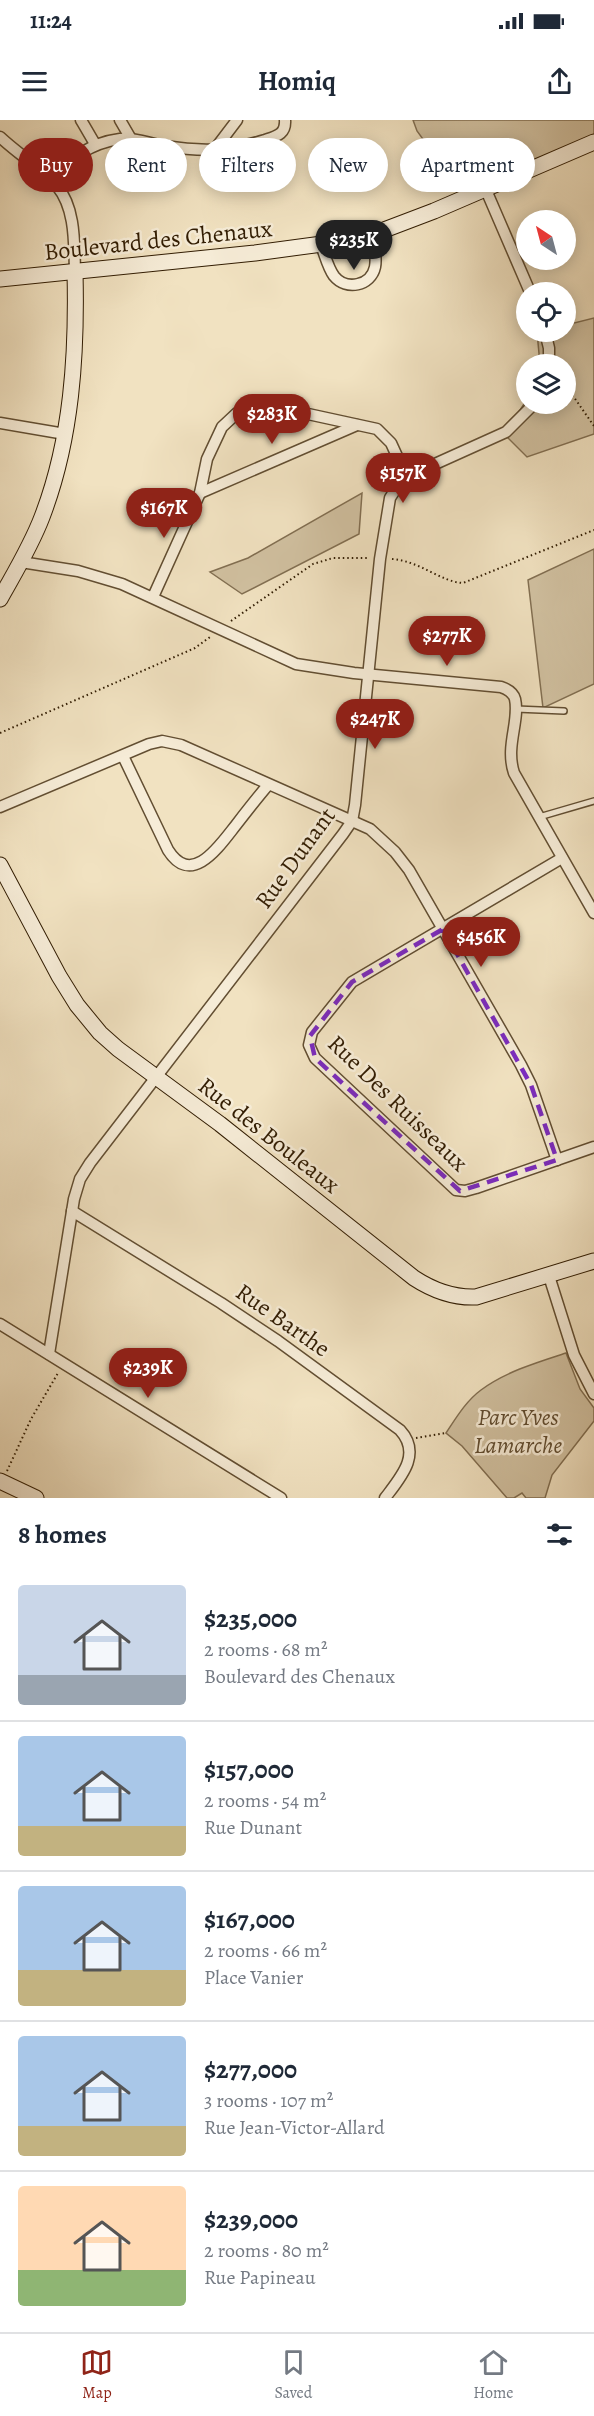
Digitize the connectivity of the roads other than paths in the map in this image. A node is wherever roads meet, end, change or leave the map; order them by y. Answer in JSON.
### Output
{"nodes":[{"id":1,"x":81,"y":120,"type":"edge"},
{"id":2,"x":120,"y":120,"type":"edge"},
{"id":3,"x":237,"y":120,"type":"edge"},
{"id":4,"x":285,"y":120,"type":"edge"},
{"id":5,"x":0,"y":137,"type":"edge"},
{"id":6,"x":131,"y":138,"type":"edge"},
{"id":7,"x":223,"y":138,"type":"edge"},
{"id":8,"x":272,"y":138,"type":"edge"},
{"id":9,"x":594,"y":142,"type":"edge"},
{"id":10,"x":105,"y":143,"type":"edge"},
{"id":11,"x":95,"y":144,"type":"joint"},
{"id":12,"x":18,"y":152,"type":"edge"},
{"id":13,"x":535,"y":168,"type":"edge"},
{"id":14,"x":61,"y":192,"type":"edge"},
{"id":15,"x":481,"y":192,"type":"edge"},
{"id":16,"x":487,"y":192,"type":"edge"},
{"id":17,"x":373,"y":234,"type":"junction"},
{"id":18,"x":321,"y":245,"type":"junction"},
{"id":19,"x":75,"y":272,"type":"junction"},
{"id":20,"x":0,"y":279,"type":"edge"},
{"id":21,"x":526,"y":282,"type":"edge"},
{"id":22,"x":524,"y":414,"type":"edge"},
{"id":23,"x":0,"y":423,"type":"edge"},
{"id":24,"x":358,"y":425,"type":"junction"},
{"id":25,"x":65,"y":434,"type":"junction"},
{"id":26,"x":407,"y":478,"type":"junction"},
{"id":27,"x":200,"y":493,"type":"junction"},
{"id":28,"x":21,"y":562,"type":"junction"},
{"id":29,"x":153,"y":597,"type":"junction"},
{"id":30,"x":0,"y":599,"type":"edge"},
{"id":31,"x":368,"y":674,"type":"junction"},
{"id":32,"x":514,"y":709,"type":"junction"},
{"id":33,"x":564,"y":711,"type":"dead end"},
{"id":34,"x":123,"y":756,"type":"junction"},
{"id":35,"x":268,"y":784,"type":"junction"},
{"id":36,"x":594,"y":801,"type":"edge"},
{"id":37,"x":0,"y":807,"type":"edge"},
{"id":38,"x":539,"y":818,"type":"junction"},
{"id":39,"x":351,"y":820,"type":"junction"},
{"id":40,"x":562,"y":858,"type":"junction"},
{"id":41,"x":0,"y":865,"type":"edge"},
{"id":42,"x":594,"y":913,"type":"edge"},
{"id":43,"x":443,"y":928,"type":"junction"},
{"id":44,"x":157,"y":1077,"type":"junction"},
{"id":45,"x":594,"y":1147,"type":"edge"},
{"id":46,"x":557,"y":1160,"type":"junction"},
{"id":47,"x":72,"y":1211,"type":"junction"},
{"id":48,"x":594,"y":1261,"type":"edge"},
{"id":49,"x":549,"y":1276,"type":"junction"},
{"id":50,"x":0,"y":1324,"type":"edge"},
{"id":51,"x":50,"y":1354,"type":"junction"},
{"id":52,"x":594,"y":1394,"type":"edge"},
{"id":53,"x":1,"y":1481,"type":"edge"},
{"id":54,"x":36,"y":1498,"type":"edge"},
{"id":55,"x":281,"y":1498,"type":"edge"},
{"id":56,"x":385,"y":1498,"type":"edge"}],
"edges":[{"from":1,"to":11,"type":"street"},
{"from":2,"to":6,"type":"street"},
{"from":3,"to":7,"type":"street"},
{"from":4,"to":8,"type":"street"},
{"from":5,"to":12,"type":"street"},
{"from":9,"to":13,"type":"street","name":"Boulevard des Chenaux"},
{"from":10,"to":11,"type":"street"},
{"from":14,"to":19,"type":"street"},
{"from":15,"to":17,"type":"street","name":"Boulevard des Chenaux"},
{"from":16,"to":21,"type":"street"},
{"from":17,"to":18,"type":"street","name":"Boulevard des Chenaux"},
{"from":17,"to":18,"type":"street"},
{"from":18,"to":19,"type":"street","name":"Boulevard des Chenaux"},
{"from":19,"to":20,"type":"street","name":"Boulevard des Chenaux"},
{"from":19,"to":25,"type":"street"},
{"from":22,"to":26,"type":"street","name":"Rue Dunant"},
{"from":23,"to":25,"type":"street"},
{"from":24,"to":26,"type":"street"},
{"from":24,"to":27,"type":"street"},
{"from":24,"to":27,"type":"street"},
{"from":25,"to":28,"type":"street"},
{"from":26,"to":31,"type":"street","name":"Rue Dunant"},
{"from":27,"to":29,"type":"street"},
{"from":28,"to":29,"type":"street"},
{"from":28,"to":30,"type":"street"},
{"from":29,"to":31,"type":"street"},
{"from":31,"to":32,"type":"street"},
{"from":31,"to":39,"type":"street","name":"Rue Dunant"},
{"from":32,"to":33,"type":"lane"},
{"from":32,"to":38,"type":"street"},
{"from":34,"to":35,"type":"street"},
{"from":34,"to":35,"type":"street"},
{"from":34,"to":37,"type":"street"},
{"from":35,"to":39,"type":"street"},
{"from":36,"to":38,"type":"lane"},
{"from":38,"to":40,"type":"street"},
{"from":39,"to":43,"type":"street"},
{"from":39,"to":44,"type":"street","name":"Rue Dunant"},
{"from":40,"to":42,"type":"street"},
{"from":40,"to":43,"type":"street","name":"Rue Des Ruisseaux"},
{"from":41,"to":44,"type":"street","name":"Rue des Bouleaux"},
{"from":43,"to":46,"type":"street"},
{"from":43,"to":46,"type":"street","name":"Rue Des Ruisseaux"},
{"from":44,"to":47,"type":"street","name":"Rue Dunant"},
{"from":44,"to":49,"type":"street","name":"Rue des Bouleaux"},
{"from":45,"to":46,"type":"street","name":"Rue Des Ruisseaux"},
{"from":47,"to":51,"type":"street","name":"Rue Dunant"},
{"from":47,"to":56,"type":"street","name":"Rue Barthe"},
{"from":48,"to":49,"type":"street","name":"Rue des Bouleaux"},
{"from":49,"to":52,"type":"street"},
{"from":50,"to":51,"type":"street"},
{"from":51,"to":55,"type":"street"},
{"from":53,"to":54,"type":"street"}]}
